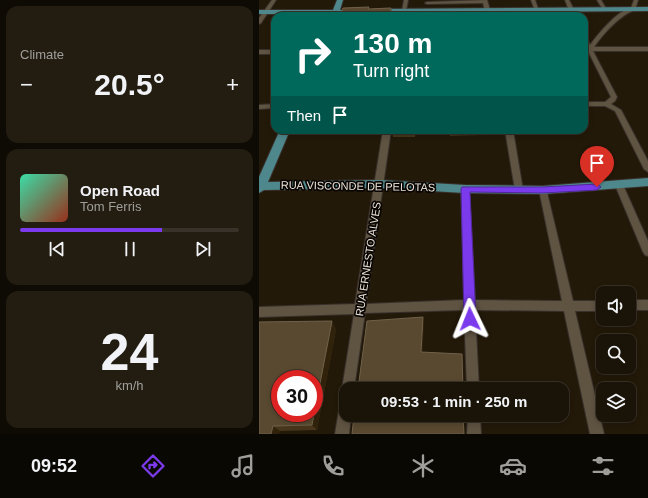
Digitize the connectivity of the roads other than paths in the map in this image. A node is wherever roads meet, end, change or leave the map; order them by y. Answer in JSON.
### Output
{"nodes":[{"id":1,"x":274,"y":0,"type":"edge"},
{"id":2,"x":341,"y":0,"type":"edge"},
{"id":3,"x":406,"y":0,"type":"edge"},
{"id":4,"x":533,"y":0,"type":"edge"},
{"id":5,"x":567,"y":0,"type":"edge"},
{"id":6,"x":599,"y":0,"type":"edge"},
{"id":7,"x":486,"y":1,"type":"edge"},
{"id":8,"x":427,"y":3,"type":"dead end"},
{"id":9,"x":633,"y":4,"type":"edge"},
{"id":10,"x":609,"y":9,"type":"junction"},
{"id":11,"x":646,"y":9,"type":"edge"},
{"id":12,"x":537,"y":10,"type":"junction"},
{"id":13,"x":262,"y":12,"type":"edge"},
{"id":14,"x":336,"y":12,"type":"edge"},
{"id":15,"x":405,"y":12,"type":"edge"},
{"id":16,"x":488,"y":12,"type":"edge"},
{"id":17,"x":504,"y":12,"type":"edge"},
{"id":18,"x":561,"y":12,"type":"edge"},
{"id":19,"x":573,"y":12,"type":"edge"},
{"id":20,"x":582,"y":12,"type":"edge"},
{"id":21,"x":622,"y":14,"type":"junction"},
{"id":22,"x":259,"y":22,"type":"edge"},
{"id":23,"x":588,"y":38,"type":"edge"},
{"id":24,"x":597,"y":39,"type":"junction"},
{"id":25,"x":588,"y":48,"type":"edge"},
{"id":26,"x":588,"y":49,"type":"edge"},
{"id":27,"x":648,"y":49,"type":"edge"},
{"id":28,"x":588,"y":51,"type":"edge"},
{"id":29,"x":259,"y":52,"type":"edge"},
{"id":30,"x":271,"y":52,"type":"edge"},
{"id":31,"x":588,"y":104,"type":"edge"},
{"id":32,"x":606,"y":104,"type":"junction"},
{"id":33,"x":271,"y":106,"type":"edge"},
{"id":34,"x":259,"y":107,"type":"edge"},
{"id":35,"x":283,"y":134,"type":"edge"},
{"id":36,"x":386,"y":134,"type":"edge"},
{"id":37,"x":510,"y":134,"type":"edge"},
{"id":38,"x":648,"y":169,"type":"edge"},
{"id":39,"x":648,"y":182,"type":"edge"},
{"id":40,"x":379,"y":184,"type":"junction"},
{"id":41,"x":619,"y":185,"type":"junction"},
{"id":42,"x":260,"y":187,"type":"edge"},
{"id":43,"x":465,"y":189,"type":"junction"},
{"id":44,"x":519,"y":190,"type":"junction"},
{"id":45,"x":543,"y":190,"type":"junction"},
{"id":46,"x":648,"y":252,"type":"edge"},
{"id":47,"x":469,"y":305,"type":"junction"},
{"id":48,"x":648,"y":305,"type":"edge"},
{"id":49,"x":596,"y":306,"type":"edge"},
{"id":50,"x":636,"y":306,"type":"edge"},
{"id":51,"x":569,"y":307,"type":"junction"},
{"id":52,"x":360,"y":309,"type":"junction"},
{"id":53,"x":259,"y":312,"type":"edge"},
{"id":54,"x":349,"y":382,"type":"edge"},
{"id":55,"x":473,"y":382,"type":"edge"},
{"id":56,"x":343,"y":422,"type":"edge"},
{"id":57,"x":474,"y":422,"type":"edge"},
{"id":58,"x":341,"y":434,"type":"edge"},
{"id":59,"x":474,"y":434,"type":"edge"},
{"id":60,"x":597,"y":434,"type":"edge"}],
"edges":[{"from":1,"to":13,"type":"street"},
{"from":2,"to":14,"type":"main road"},
{"from":3,"to":15,"type":"street"},
{"from":4,"to":12,"type":"street"},
{"from":5,"to":19,"type":"street"},
{"from":6,"to":10,"type":"street"},
{"from":7,"to":8,"type":"street"},
{"from":7,"to":16,"type":"street"},
{"from":9,"to":10,"type":"main road"},
{"from":9,"to":11,"type":"main road"},
{"from":9,"to":21,"type":"street"},
{"from":10,"to":20,"type":"main road"},
{"from":10,"to":21,"type":"street"},
{"from":12,"to":17,"type":"main road"},
{"from":12,"to":18,"type":"main road"},
{"from":13,"to":22,"type":"street"},
{"from":21,"to":24,"type":"street"},
{"from":23,"to":24,"type":"street"},
{"from":24,"to":25,"type":"street"},
{"from":26,"to":27,"type":"street"},
{"from":28,"to":32,"type":"street"},
{"from":29,"to":30,"type":"street"},
{"from":31,"to":32,"type":"street"},
{"from":32,"to":38,"type":"street"},
{"from":33,"to":34,"type":"street"},
{"from":35,"to":42,"type":"main road"},
{"from":36,"to":40,"type":"street","name":"RUA ERNESTO ALVES"},
{"from":37,"to":44,"type":"street"},
{"from":39,"to":41,"type":"main road","name":"RUA VISCONDE DE PELOTAS"},
{"from":40,"to":42,"type":"main road","name":"RUA VISCONDE DE PELOTAS"},
{"from":40,"to":43,"type":"main road","name":"RUA VISCONDE DE PELOTAS"},
{"from":40,"to":52,"type":"street","name":"RUA ERNESTO ALVES"},
{"from":41,"to":45,"type":"main road","name":"RUA VISCONDE DE PELOTAS"},
{"from":41,"to":46,"type":"street"},
{"from":43,"to":44,"type":"main road","name":"RUA VISCONDE DE PELOTAS"},
{"from":43,"to":47,"type":"street"},
{"from":44,"to":45,"type":"main road","name":"RUA VISCONDE DE PELOTAS"},
{"from":45,"to":51,"type":"street"},
{"from":47,"to":51,"type":"street"},
{"from":47,"to":52,"type":"street"},
{"from":47,"to":55,"type":"street"},
{"from":48,"to":50,"type":"street"},
{"from":49,"to":51,"type":"street"},
{"from":51,"to":60,"type":"street"},
{"from":52,"to":53,"type":"street"},
{"from":52,"to":54,"type":"street","name":"RUA ERNESTO ALVES"},
{"from":56,"to":58,"type":"street"},
{"from":57,"to":59,"type":"street"}]}
